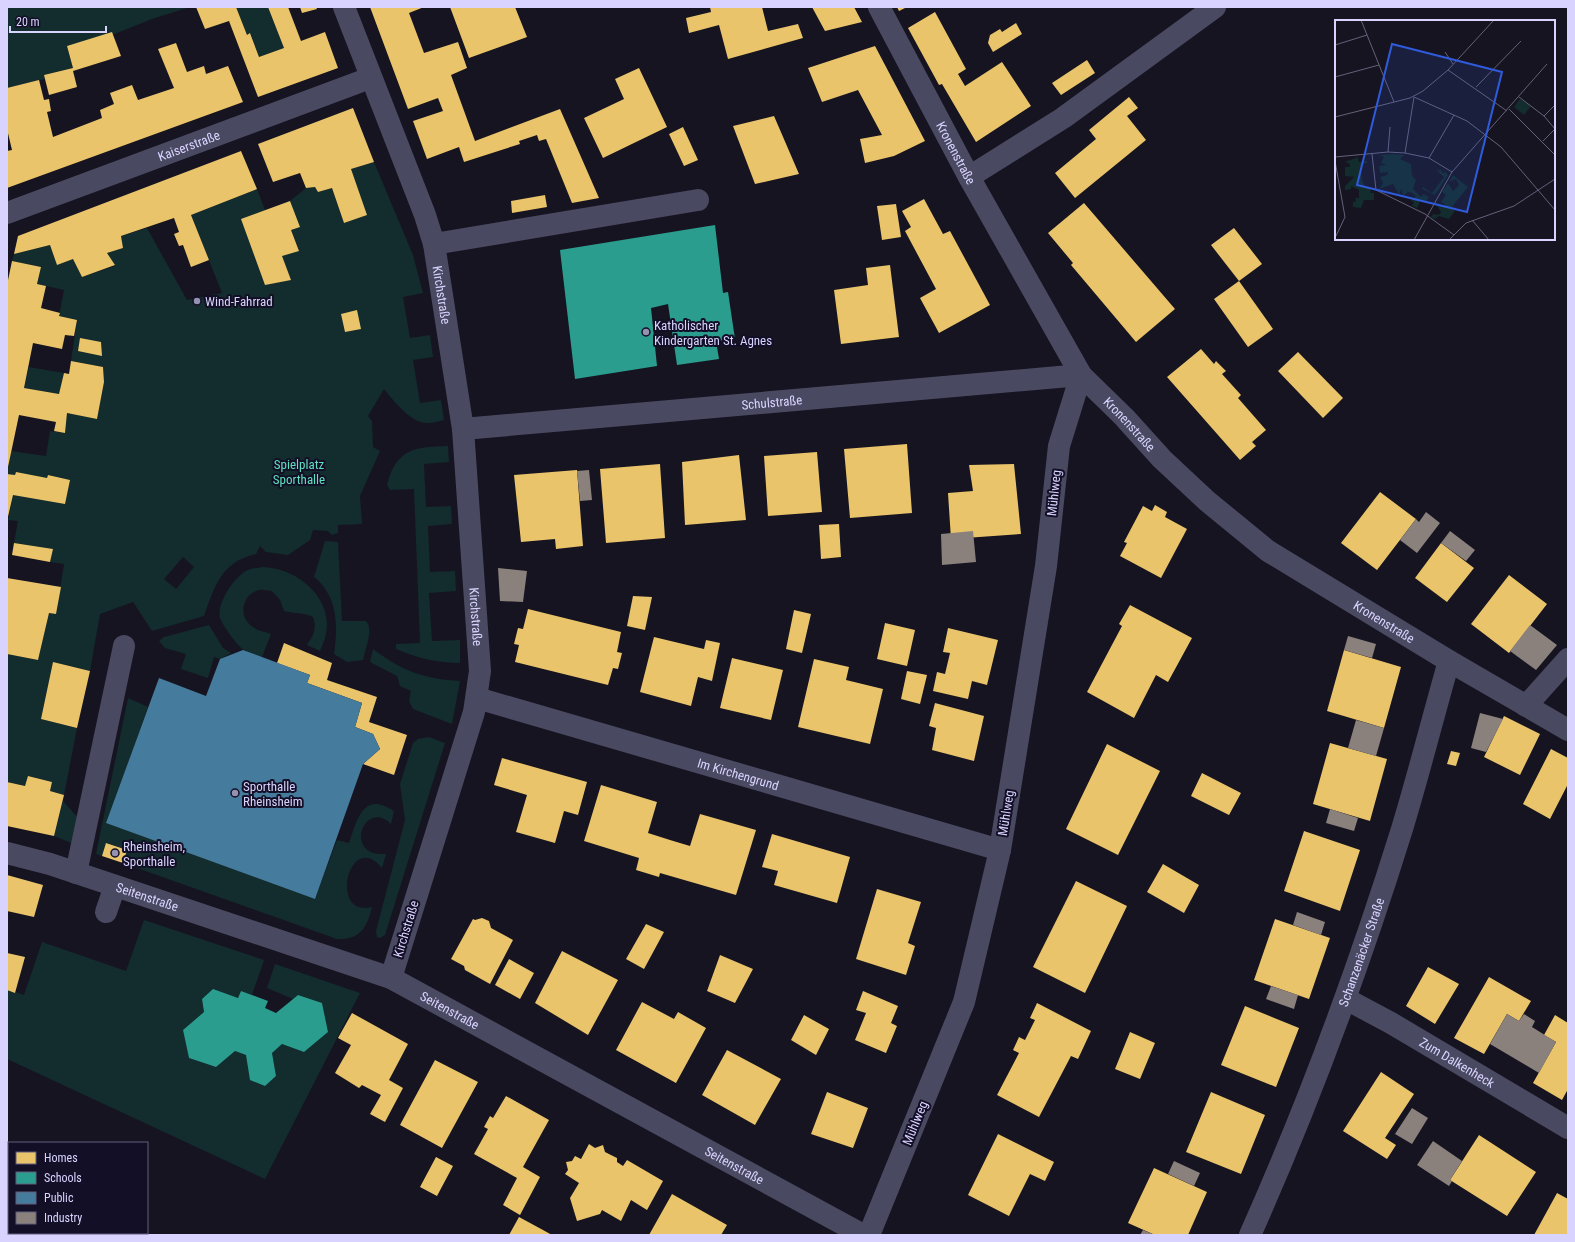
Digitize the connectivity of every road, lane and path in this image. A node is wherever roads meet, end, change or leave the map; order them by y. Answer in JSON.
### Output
{"nodes":[{"id":1,"x":344,"y":7,"type":"edge"},
{"id":2,"x":879,"y":7,"type":"edge"},
{"id":3,"x":1215,"y":7,"type":"edge"},
{"id":4,"x":370,"y":78,"type":"junction"},
{"id":5,"x":969,"y":177,"type":"junction"},
{"id":6,"x":698,"y":200,"type":"dead end"},
{"id":7,"x":7,"y":213,"type":"edge"},
{"id":8,"x":434,"y":244,"type":"junction"},
{"id":9,"x":1081,"y":375,"type":"junction"},
{"id":10,"x":463,"y":429,"type":"junction"},
{"id":11,"x":124,"y":646,"type":"dead end"},
{"id":12,"x":1568,"y":659,"type":"edge"},
{"id":13,"x":1449,"y":661,"type":"junction"},
{"id":14,"x":477,"y":698,"type":"junction"},
{"id":15,"x":1526,"y":706,"type":"junction"},
{"id":16,"x":1568,"y":730,"type":"edge"},
{"id":17,"x":1000,"y":850,"type":"junction"},
{"id":18,"x":7,"y":853,"type":"edge"},
{"id":19,"x":76,"y":873,"type":"junction"},
{"id":20,"x":114,"y":886,"type":"junction"},
{"id":21,"x":106,"y":912,"type":"dead end"},
{"id":22,"x":391,"y":978,"type":"junction"},
{"id":23,"x":1346,"y":999,"type":"junction"},
{"id":24,"x":1568,"y":1128,"type":"edge"},
{"id":25,"x":863,"y":1235,"type":"edge"},
{"id":26,"x":869,"y":1235,"type":"edge"},
{"id":27,"x":1250,"y":1235,"type":"edge"}],
"edges":[{"from":1,"to":4,"type":"street","name":"Kirchstraße"},
{"from":2,"to":5,"type":"street","name":"Kronenstraße"},
{"from":3,"to":5,"type":"street"},
{"from":4,"to":7,"type":"street","name":"Kaiserstraße"},
{"from":4,"to":8,"type":"street","name":"Kirchstraße"},
{"from":5,"to":9,"type":"street","name":"Kronenstraße"},
{"from":6,"to":8,"type":"street"},
{"from":8,"to":10,"type":"street","name":"Kirchstraße"},
{"from":9,"to":10,"type":"street","name":"Schulstraße"},
{"from":9,"to":13,"type":"street","name":"Kronenstraße"},
{"from":9,"to":17,"type":"street","name":"Mühlweg"},
{"from":10,"to":14,"type":"street","name":"Kirchstraße"},
{"from":11,"to":19,"type":"street"},
{"from":12,"to":15,"type":"street"},
{"from":13,"to":15,"type":"street","name":"Kronenstraße"},
{"from":13,"to":23,"type":"street","name":"Schanzenäcker Straße"},
{"from":14,"to":17,"type":"street","name":"Im Kirchengrund"},
{"from":14,"to":22,"type":"street","name":"Kirchstraße"},
{"from":15,"to":16,"type":"street","name":"Kronenstraße"},
{"from":17,"to":26,"type":"street","name":"Mühlweg"},
{"from":18,"to":19,"type":"street","name":"Seitenstraße"},
{"from":19,"to":20,"type":"street","name":"Seitenstraße"},
{"from":20,"to":21,"type":"street"},
{"from":20,"to":22,"type":"street","name":"Seitenstraße"},
{"from":22,"to":25,"type":"street","name":"Seitenstraße"},
{"from":23,"to":24,"type":"street","name":"Zum Dalkenheck"},
{"from":23,"to":27,"type":"street","name":"Schanzenäcker Straße"}]}
